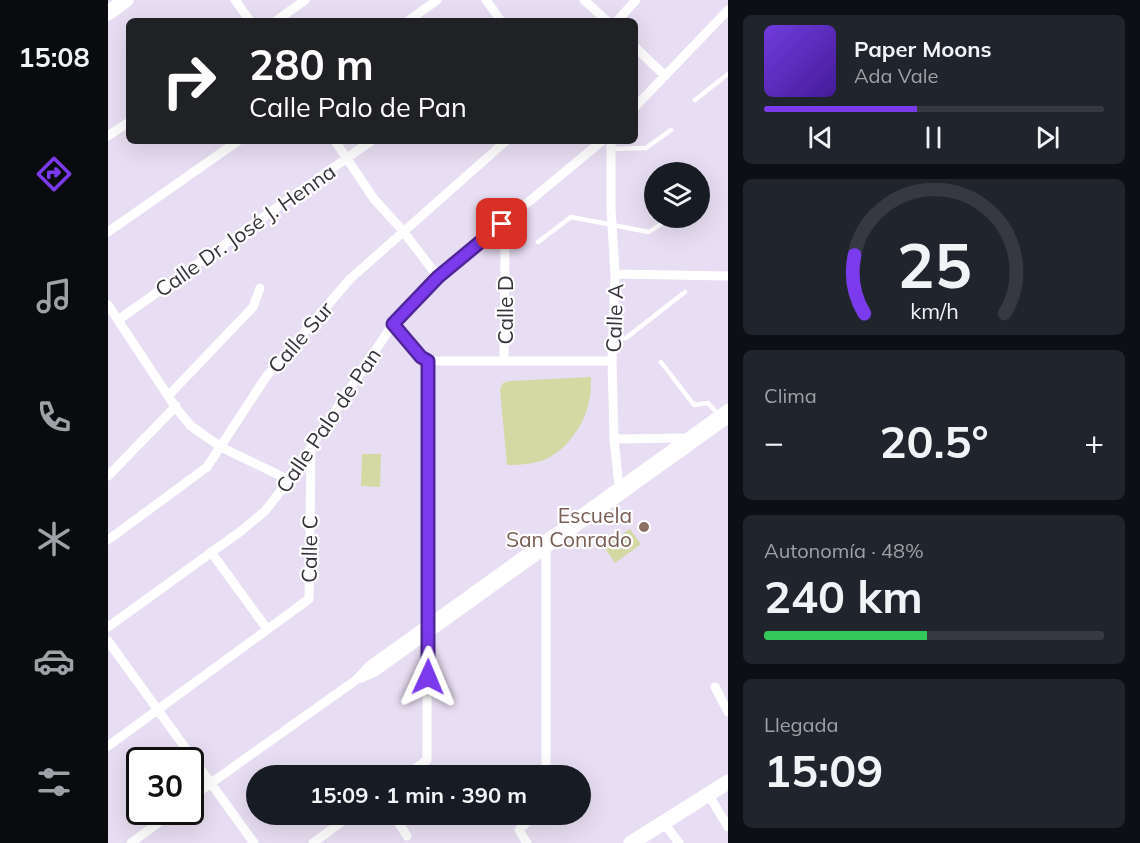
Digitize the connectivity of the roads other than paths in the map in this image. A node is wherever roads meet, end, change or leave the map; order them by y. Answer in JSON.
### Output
{"nodes":[{"id":1,"x":126,"y":0,"type":"edge"},
{"id":2,"x":235,"y":0,"type":"edge"},
{"id":3,"x":305,"y":0,"type":"edge"},
{"id":4,"x":437,"y":0,"type":"edge"},
{"id":5,"x":486,"y":0,"type":"edge"},
{"id":6,"x":584,"y":0,"type":"edge"},
{"id":7,"x":636,"y":0,"type":"edge"},
{"id":8,"x":728,"y":10,"type":"edge"},
{"id":9,"x":108,"y":13,"type":"edge"},
{"id":10,"x":248,"y":18,"type":"edge"},
{"id":11,"x":280,"y":18,"type":"edge"},
{"id":12,"x":412,"y":18,"type":"edge"},
{"id":13,"x":499,"y":18,"type":"edge"},
{"id":14,"x":605,"y":18,"type":"edge"},
{"id":15,"x":620,"y":18,"type":"edge"},
{"id":16,"x":638,"y":50,"type":"edge"},
{"id":17,"x":728,"y":74,"type":"edge"},
{"id":18,"x":665,"y":76,"type":"junction"},
{"id":19,"x":695,"y":100,"type":"dead end"},
{"id":20,"x":638,"y":104,"type":"edge"},
{"id":21,"x":126,"y":124,"type":"edge"},
{"id":22,"x":671,"y":129,"type":"dead end"},
{"id":23,"x":108,"y":136,"type":"edge"},
{"id":24,"x":234,"y":144,"type":"edge"},
{"id":25,"x":337,"y":144,"type":"edge"},
{"id":26,"x":367,"y":144,"type":"edge"},
{"id":27,"x":503,"y":144,"type":"edge"},
{"id":28,"x":598,"y":144,"type":"edge"},
{"id":29,"x":611,"y":145,"type":"edge"},
{"id":30,"x":347,"y":158,"type":"junction"},
{"id":31,"x":502,"y":224,"type":"junction"},
{"id":32,"x":612,"y":224,"type":"junction"},
{"id":33,"x":655,"y":228,"type":"edge"},
{"id":34,"x":404,"y":231,"type":"junction"},
{"id":35,"x":108,"y":232,"type":"edge"},
{"id":36,"x":538,"y":242,"type":"dead end"},
{"id":37,"x":615,"y":274,"type":"junction"},
{"id":38,"x":728,"y":276,"type":"edge"},
{"id":39,"x":438,"y":277,"type":"junction"},
{"id":40,"x":260,"y":288,"type":"dead end"},
{"id":41,"x":685,"y":292,"type":"dead end"},
{"id":42,"x":108,"y":305,"type":"edge"},
{"id":43,"x":118,"y":320,"type":"junction"},
{"id":44,"x":393,"y":324,"type":"junction"},
{"id":45,"x":613,"y":338,"type":"junction"},
{"id":46,"x":428,"y":361,"type":"junction"},
{"id":47,"x":504,"y":361,"type":"junction"},
{"id":48,"x":612,"y":361,"type":"junction"},
{"id":49,"x":661,"y":362,"type":"dead end"},
{"id":50,"x":169,"y":395,"type":"junction"},
{"id":51,"x":176,"y":406,"type":"junction"},
{"id":52,"x":728,"y":408,"type":"edge"},
{"id":53,"x":718,"y":414,"type":"junction"},
{"id":54,"x":728,"y":419,"type":"edge"},
{"id":55,"x":685,"y":438,"type":"junction"},
{"id":56,"x":614,"y":439,"type":"junction"},
{"id":57,"x":221,"y":447,"type":"junction"},
{"id":58,"x":311,"y":447,"type":"junction"},
{"id":59,"x":108,"y":476,"type":"edge"},
{"id":60,"x":289,"y":480,"type":"junction"},
{"id":61,"x":621,"y":490,"type":"junction"},
{"id":62,"x":108,"y":540,"type":"edge"},
{"id":63,"x":546,"y":544,"type":"junction"},
{"id":64,"x":211,"y":552,"type":"junction"},
{"id":65,"x":108,"y":627,"type":"edge"},
{"id":66,"x":267,"y":629,"type":"junction"},
{"id":67,"x":428,"y":629,"type":"junction"},
{"id":68,"x":108,"y":641,"type":"edge"},
{"id":69,"x":715,"y":687,"type":"dead end"},
{"id":70,"x":158,"y":709,"type":"junction"},
{"id":71,"x":728,"y":712,"type":"edge"},
{"id":72,"x":108,"y":746,"type":"edge"},
{"id":73,"x":420,"y":765,"type":"edge"},
{"id":74,"x":546,"y":765,"type":"edge"},
{"id":75,"x":728,"y":782,"type":"edge"},
{"id":76,"x":211,"y":783,"type":"junction"},
{"id":77,"x":204,"y":788,"type":"edge"},
{"id":78,"x":708,"y":794,"type":"junction"},
{"id":79,"x":664,"y":823,"type":"junction"},
{"id":80,"x":155,"y":825,"type":"edge"},
{"id":81,"x":337,"y":825,"type":"edge"},
{"id":82,"x":400,"y":825,"type":"edge"},
{"id":83,"x":524,"y":825,"type":"edge"},
{"id":84,"x":728,"y":827,"type":"edge"},
{"id":85,"x":407,"y":836,"type":"dead end"},
{"id":86,"x":131,"y":843,"type":"edge"},
{"id":87,"x":254,"y":843,"type":"edge"},
{"id":88,"x":313,"y":843,"type":"edge"},
{"id":89,"x":527,"y":843,"type":"edge"},
{"id":90,"x":630,"y":843,"type":"edge"},
{"id":91,"x":679,"y":843,"type":"edge"}],
"edges":[{"from":1,"to":9,"type":"main road"},
{"from":2,"to":10,"type":"street"},
{"from":3,"to":11,"type":"street"},
{"from":4,"to":12,"type":"street"},
{"from":5,"to":13,"type":"street"},
{"from":6,"to":14,"type":"street"},
{"from":7,"to":15,"type":"street"},
{"from":8,"to":18,"type":"street"},
{"from":16,"to":18,"type":"street"},
{"from":17,"to":19,"type":"lane"},
{"from":18,"to":20,"type":"street"},
{"from":21,"to":23,"type":"street"},
{"from":22,"to":29,"type":"lane"},
{"from":24,"to":35,"type":"street"},
{"from":25,"to":30,"type":"street"},
{"from":26,"to":30,"type":"street","name":"Calle Dr. José J. Henna"},
{"from":27,"to":34,"type":"street","name":"Calle Sur"},
{"from":28,"to":31,"type":"street","name":"Calle Palo de Pan"},
{"from":29,"to":32,"type":"street","name":"Calle A"},
{"from":30,"to":34,"type":"street"},
{"from":30,"to":43,"type":"street","name":"Calle Dr. José J. Henna"},
{"from":31,"to":39,"type":"street","name":"Calle Palo de Pan"},
{"from":31,"to":47,"type":"street","name":"Calle D"},
{"from":32,"to":33,"type":"lane"},
{"from":32,"to":36,"type":"lane"},
{"from":32,"to":37,"type":"street","name":"Calle A"},
{"from":34,"to":39,"type":"street"},
{"from":34,"to":57,"type":"street","name":"Calle Sur"},
{"from":37,"to":38,"type":"street"},
{"from":37,"to":45,"type":"street","name":"Calle A"},
{"from":39,"to":44,"type":"street","name":"Calle Palo de Pan"},
{"from":40,"to":50,"type":"street"},
{"from":41,"to":45,"type":"lane"},
{"from":42,"to":43,"type":"street"},
{"from":43,"to":50,"type":"street"},
{"from":44,"to":46,"type":"street"},
{"from":44,"to":58,"type":"street","name":"Calle Palo de Pan"},
{"from":45,"to":48,"type":"street","name":"Calle A"},
{"from":46,"to":47,"type":"street"},
{"from":46,"to":67,"type":"street"},
{"from":47,"to":48,"type":"street"},
{"from":48,"to":56,"type":"street","name":"Calle A"},
{"from":49,"to":53,"type":"lane"},
{"from":50,"to":51,"type":"street"},
{"from":51,"to":57,"type":"street"},
{"from":51,"to":59,"type":"street"},
{"from":52,"to":53,"type":"street"},
{"from":53,"to":55,"type":"street"},
{"from":54,"to":61,"type":"street"},
{"from":55,"to":56,"type":"street"},
{"from":55,"to":61,"type":"street"},
{"from":56,"to":61,"type":"street","name":"Calle A"},
{"from":57,"to":60,"type":"street"},
{"from":57,"to":62,"type":"street","name":"Calle Sur"},
{"from":58,"to":60,"type":"street","name":"Calle Palo de Pan"},
{"from":58,"to":66,"type":"street","name":"Calle C"},
{"from":60,"to":64,"type":"street","name":"Calle Palo de Pan"},
{"from":61,"to":63,"type":"street"},
{"from":63,"to":67,"type":"street"},
{"from":63,"to":74,"type":"street"},
{"from":64,"to":65,"type":"street","name":"Calle Palo de Pan"},
{"from":64,"to":66,"type":"street"},
{"from":66,"to":70,"type":"street"},
{"from":67,"to":73,"type":"street"},
{"from":67,"to":76,"type":"street"},
{"from":68,"to":70,"type":"street"},
{"from":69,"to":71,"type":"street"},
{"from":70,"to":72,"type":"street"},
{"from":70,"to":76,"type":"street"},
{"from":75,"to":78,"type":"main road"},
{"from":76,"to":77,"type":"street"},
{"from":76,"to":87,"type":"street"},
{"from":78,"to":79,"type":"main road"},
{"from":78,"to":84,"type":"street"},
{"from":79,"to":90,"type":"main road"},
{"from":79,"to":91,"type":"street"},
{"from":80,"to":86,"type":"street"},
{"from":81,"to":88,"type":"street"},
{"from":82,"to":85,"type":"street"},
{"from":83,"to":89,"type":"street"}]}
